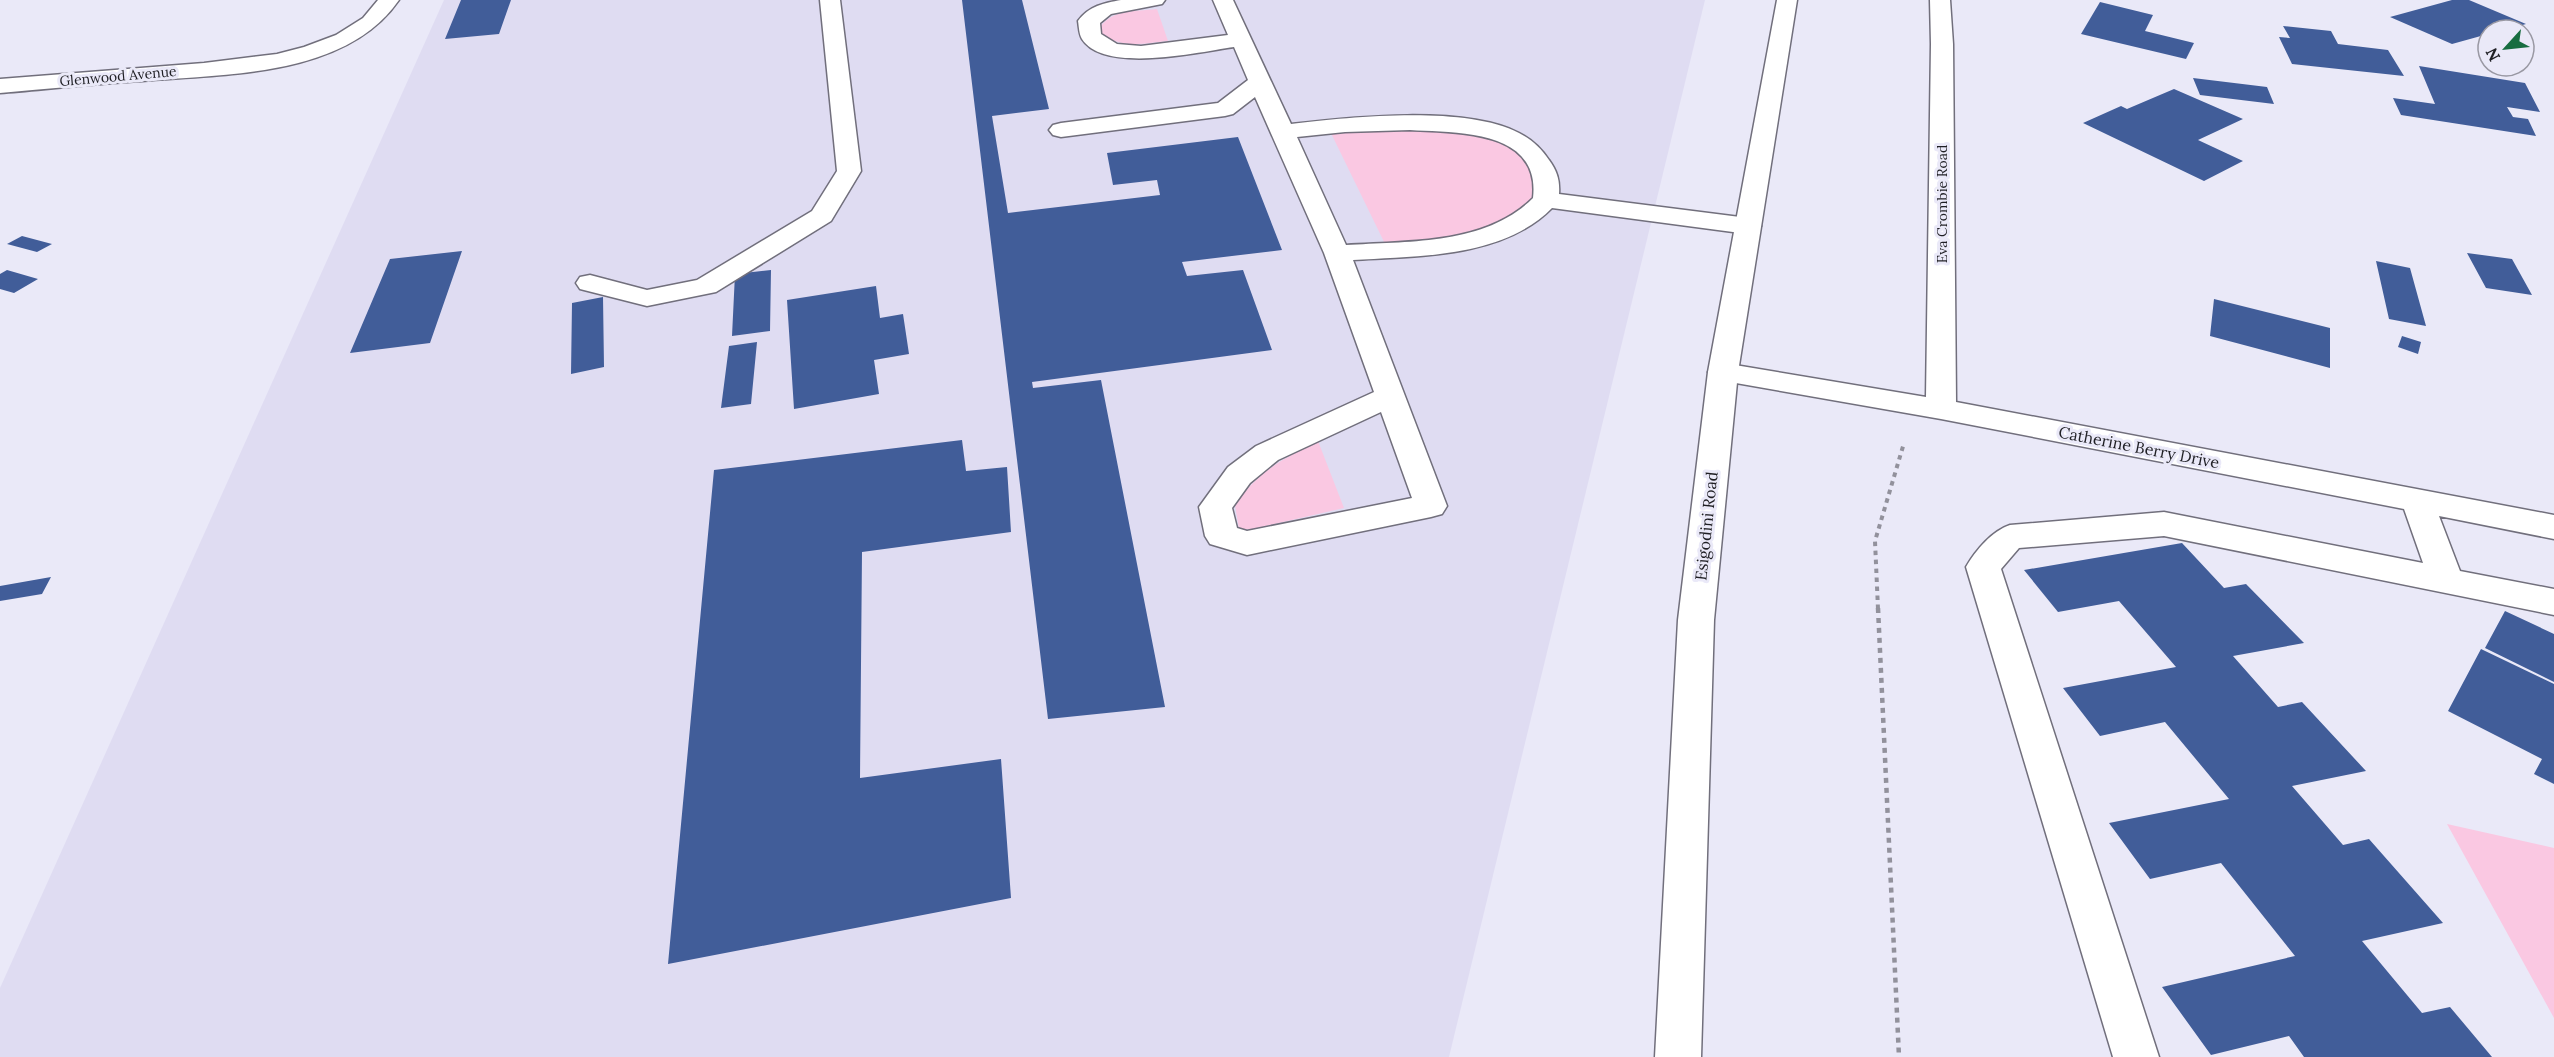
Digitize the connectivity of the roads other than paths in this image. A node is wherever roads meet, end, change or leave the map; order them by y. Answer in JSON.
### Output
{"nodes":[{"id":1,"x":389,"y":0,"type":"edge"},
{"id":2,"x":830,"y":0,"type":"edge"},
{"id":3,"x":1155,"y":0,"type":"edge"},
{"id":4,"x":1223,"y":0,"type":"edge"},
{"id":5,"x":1786,"y":0,"type":"edge"},
{"id":6,"x":1940,"y":0,"type":"edge"},
{"id":7,"x":1240,"y":40,"type":"junction"},
{"id":8,"x":1260,"y":82,"type":"junction"},
{"id":9,"x":0,"y":86,"type":"edge"},
{"id":10,"x":1061,"y":130,"type":"dead end"},
{"id":11,"x":1283,"y":132,"type":"junction"},
{"id":12,"x":1546,"y":200,"type":"junction"},
{"id":13,"x":1748,"y":226,"type":"junction"},
{"id":14,"x":1337,"y":253,"type":"junction"},
{"id":15,"x":590,"y":284,"type":"dead end"},
{"id":16,"x":1723,"y":372,"type":"junction"},
{"id":17,"x":1390,"y":396,"type":"junction"},
{"id":18,"x":1928,"y":406,"type":"junction"},
{"id":19,"x":2417,"y":501,"type":"junction"},
{"id":20,"x":2554,"y":527,"type":"edge"},
{"id":21,"x":2446,"y":581,"type":"junction"},
{"id":22,"x":2554,"y":602,"type":"edge"},
{"id":23,"x":1678,"y":1057,"type":"edge"},
{"id":24,"x":2136,"y":1057,"type":"edge"}],
"edges":[{"from":1,"to":9,"type":"street","name":"Glenwood Avenue"},
{"from":2,"to":15,"type":"street"},
{"from":3,"to":7,"type":"street"},
{"from":4,"to":7,"type":"street"},
{"from":5,"to":13,"type":"street","name":"Esigodini Road"},
{"from":6,"to":18,"type":"street","name":"Eva Crombie Road"},
{"from":7,"to":8,"type":"street"},
{"from":8,"to":10,"type":"street"},
{"from":8,"to":11,"type":"street"},
{"from":11,"to":12,"type":"street"},
{"from":11,"to":14,"type":"street"},
{"from":12,"to":13,"type":"street"},
{"from":12,"to":14,"type":"street"},
{"from":13,"to":16,"type":"street","name":"Esigodini Road"},
{"from":14,"to":17,"type":"street"},
{"from":16,"to":18,"type":"street","name":"Catherine Berry Drive"},
{"from":16,"to":23,"type":"street","name":"Esigodini Road"},
{"from":17,"to":17,"type":"street"},
{"from":18,"to":19,"type":"street","name":"Catherine Berry Drive"},
{"from":19,"to":20,"type":"street","name":"Catherine Berry Drive"},
{"from":19,"to":21,"type":"street"},
{"from":21,"to":22,"type":"street"},
{"from":21,"to":24,"type":"street"}]}
